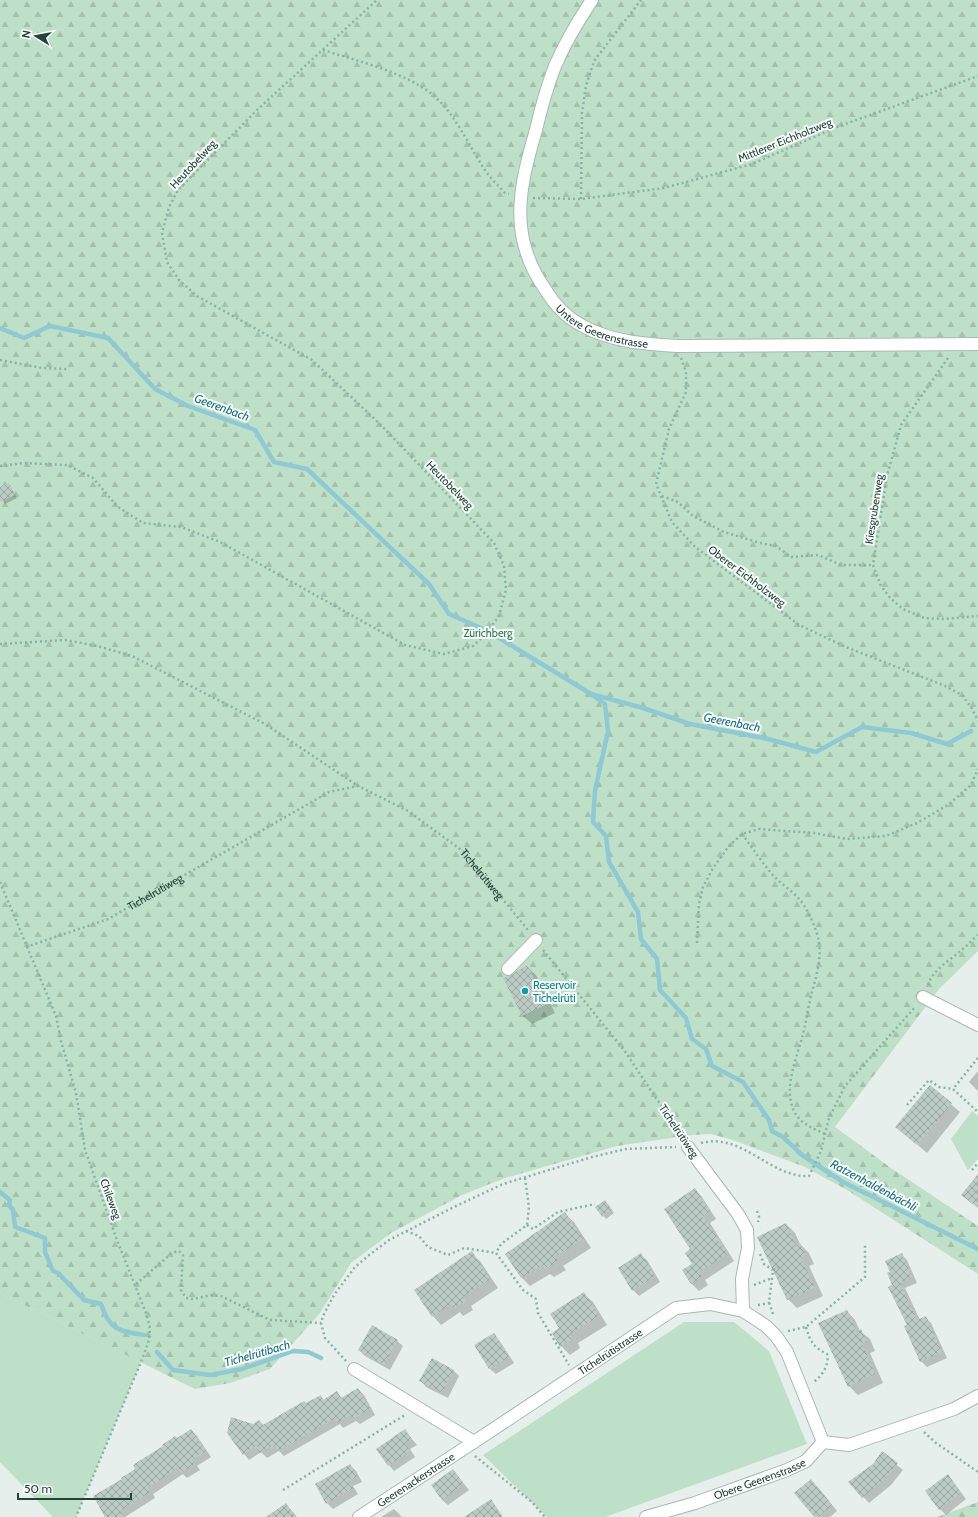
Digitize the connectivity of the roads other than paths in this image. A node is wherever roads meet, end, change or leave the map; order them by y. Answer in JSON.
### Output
{"nodes":[{"id":1,"x":592,"y":0,"type":"edge"},
{"id":2,"x":978,"y":344,"type":"edge"},
{"id":3,"x":536,"y":940,"type":"road end"},
{"id":4,"x":508,"y":969,"type":"dead end"},
{"id":5,"x":923,"y":997,"type":"road end"},
{"id":6,"x":978,"y":1025,"type":"edge"},
{"id":7,"x":688,"y":1146,"type":"road end"},
{"id":8,"x":743,"y":1311,"type":"junction"},
{"id":9,"x":354,"y":1369,"type":"road end"},
{"id":10,"x":978,"y":1396,"type":"edge"},
{"id":11,"x":822,"y":1442,"type":"junction"},
{"id":12,"x":469,"y":1445,"type":"junction"},
{"id":13,"x":359,"y":1517,"type":"edge"},
{"id":14,"x":646,"y":1517,"type":"edge"}],
"edges":[{"from":1,"to":2,"type":"street","name":"Untere Geerenstrasse"},
{"from":3,"to":4,"type":"street"},
{"from":5,"to":6,"type":"street"},
{"from":7,"to":8,"type":"street","name":"Tichelrütiweg"},
{"from":8,"to":11,"type":"street","name":"Tichelrütistrasse"},
{"from":8,"to":12,"type":"street","name":"Tichelrütistrasse"},
{"from":9,"to":12,"type":"street"},
{"from":10,"to":11,"type":"street"},
{"from":11,"to":14,"type":"street","name":"Obere Geerenstrasse"},
{"from":12,"to":13,"type":"street","name":"Geerenackerstrasse"}]}
